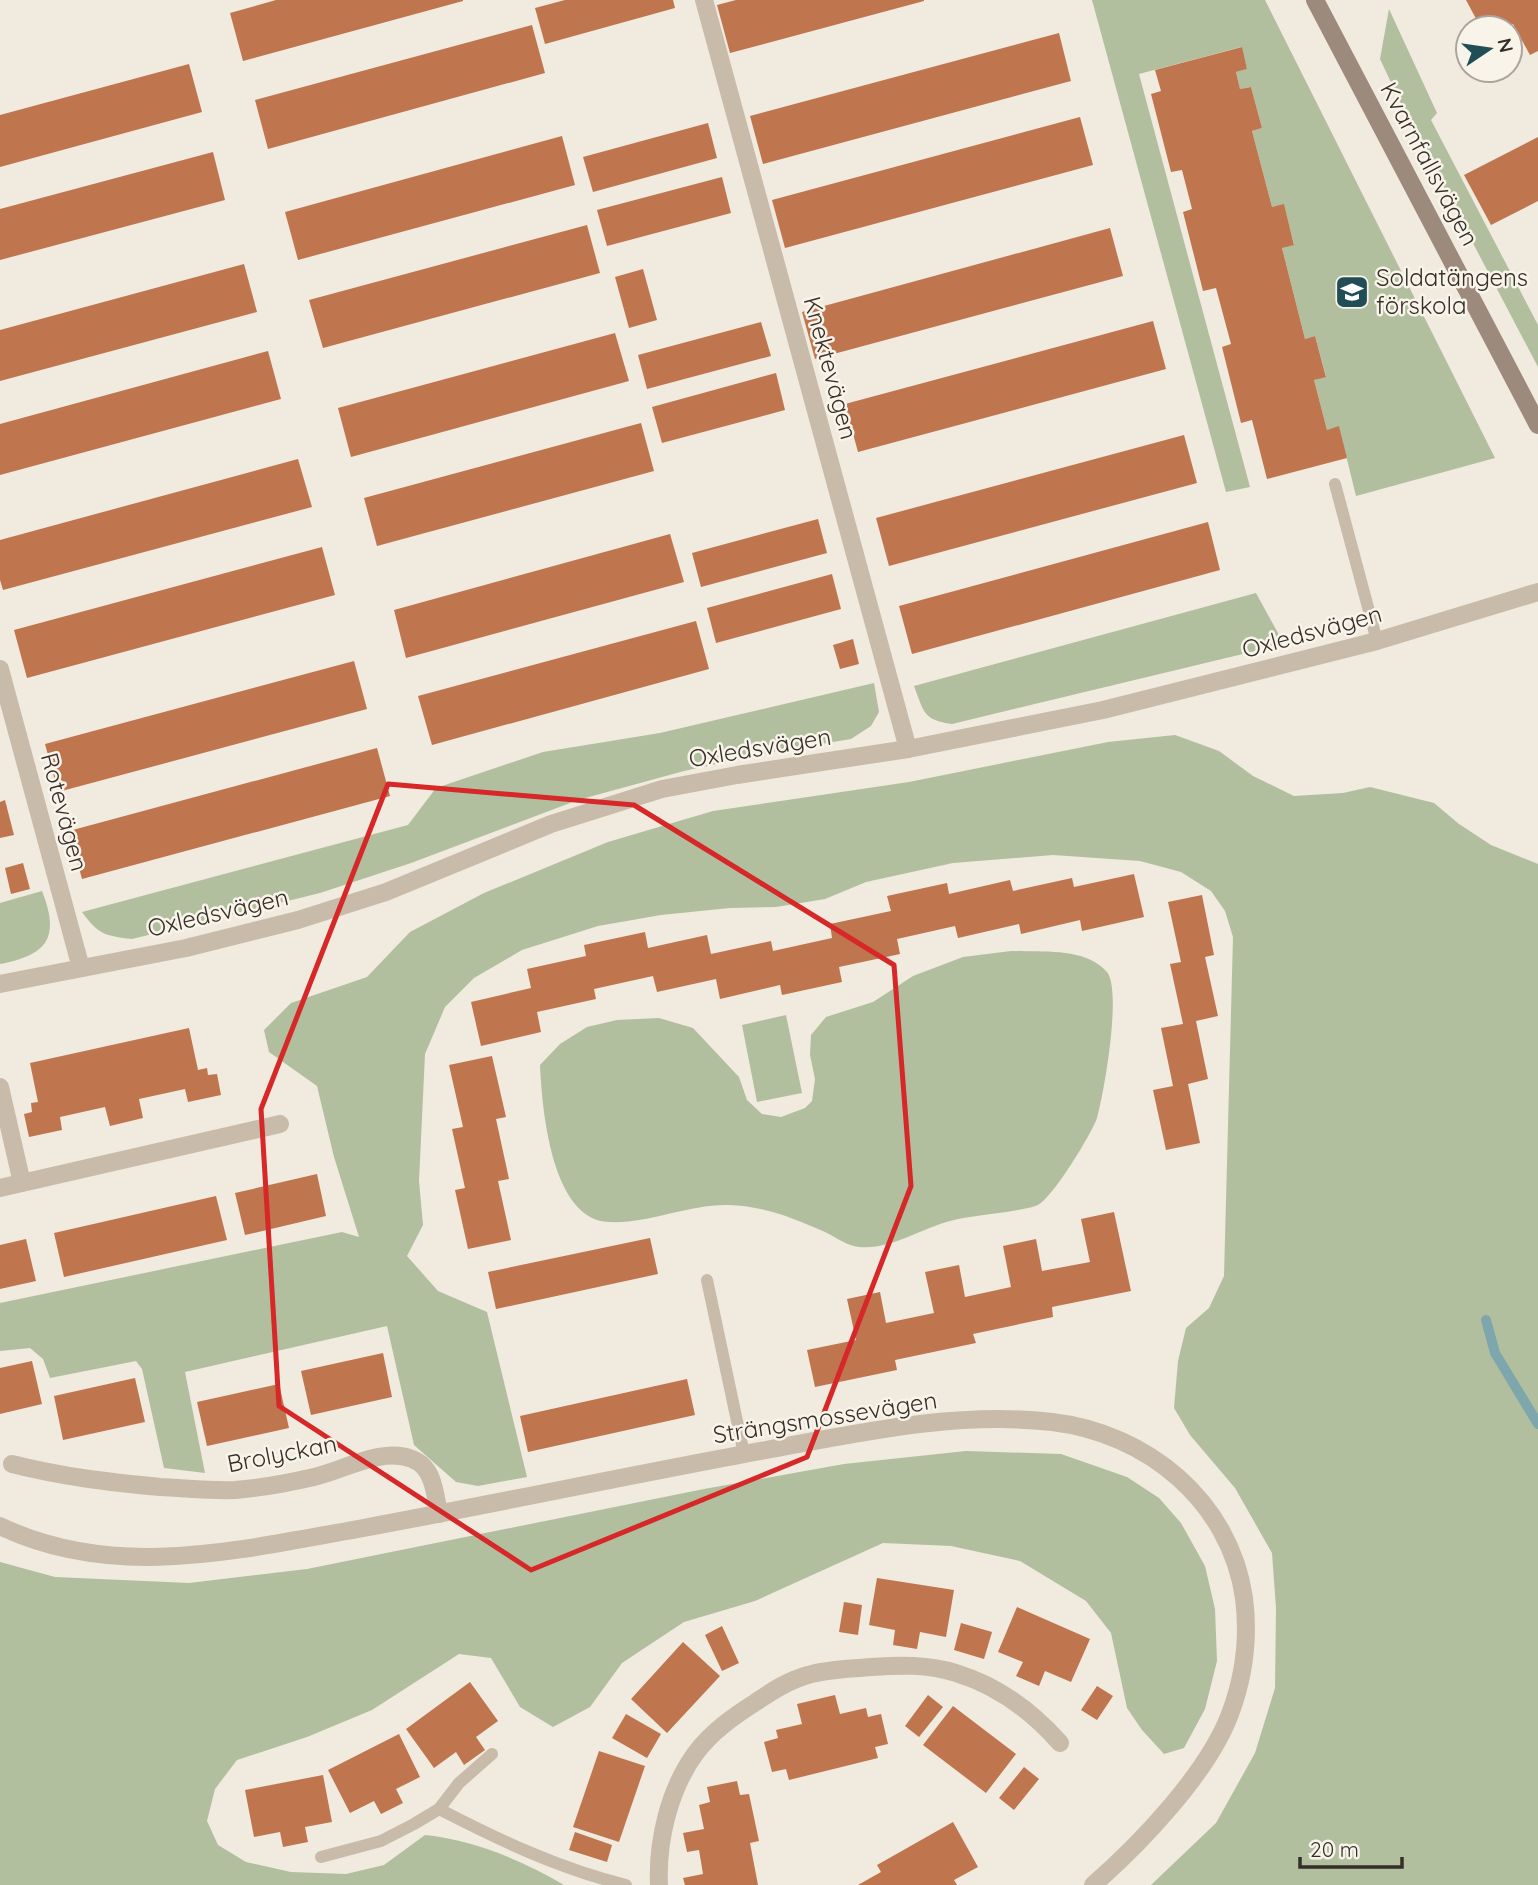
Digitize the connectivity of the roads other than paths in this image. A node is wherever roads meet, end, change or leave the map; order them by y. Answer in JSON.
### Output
{"nodes":[{"id":1,"x":704,"y":0,"type":"edge"},
{"id":2,"x":1315,"y":0,"type":"edge"},
{"id":3,"x":1538,"y":425,"type":"edge"},
{"id":4,"x":1335,"y":484,"type":"dead end"},
{"id":5,"x":1538,"y":592,"type":"edge"},
{"id":6,"x":1377,"y":641,"type":"junction"},
{"id":7,"x":0,"y":669,"type":"edge"},
{"id":8,"x":908,"y":749,"type":"junction"},
{"id":9,"x":81,"y":968,"type":"junction"},
{"id":10,"x":0,"y":984,"type":"edge"},
{"id":11,"x":0,"y":1087,"type":"edge"},
{"id":12,"x":280,"y":1124,"type":"dead end"},
{"id":13,"x":22,"y":1183,"type":"junction"},
{"id":14,"x":0,"y":1188,"type":"edge"},
{"id":15,"x":708,"y":1280,"type":"dead end"},
{"id":16,"x":744,"y":1454,"type":"junction"},
{"id":17,"x":12,"y":1464,"type":"dead end"},
{"id":18,"x":439,"y":1514,"type":"junction"},
{"id":19,"x":0,"y":1526,"type":"edge"},
{"id":20,"x":1060,"y":1743,"type":"dead end"},
{"id":21,"x":492,"y":1754,"type":"dead end"},
{"id":22,"x":439,"y":1809,"type":"junction"},
{"id":23,"x":321,"y":1857,"type":"dead end"},
{"id":24,"x":626,"y":1885,"type":"edge"},
{"id":25,"x":659,"y":1885,"type":"edge"},
{"id":26,"x":1093,"y":1885,"type":"edge"}],
"edges":[{"from":1,"to":8,"type":"street","name":"Knektevägen"},
{"from":2,"to":3,"type":"street","name":"Kvarnfallsvägen"},
{"from":4,"to":6,"type":"lane"},
{"from":5,"to":6,"type":"street","name":"Oxledsvägen"},
{"from":6,"to":8,"type":"street","name":"Oxledsvägen"},
{"from":7,"to":9,"type":"street","name":"Rotevägen"},
{"from":8,"to":9,"type":"street","name":"Oxledsvägen"},
{"from":9,"to":10,"type":"street","name":"Oxledsvägen"},
{"from":11,"to":13,"type":"street"},
{"from":12,"to":13,"type":"street"},
{"from":13,"to":14,"type":"street"},
{"from":15,"to":16,"type":"lane"},
{"from":16,"to":18,"type":"street","name":"Strängsmossevägen"},
{"from":16,"to":26,"type":"street","name":"Strängsmossevägen"},
{"from":17,"to":18,"type":"street","name":"Brolyckan"},
{"from":18,"to":19,"type":"street","name":"Strängsmossevägen"},
{"from":20,"to":25,"type":"street"},
{"from":21,"to":22,"type":"lane"},
{"from":22,"to":23,"type":"lane"},
{"from":22,"to":24,"type":"lane"}]}
